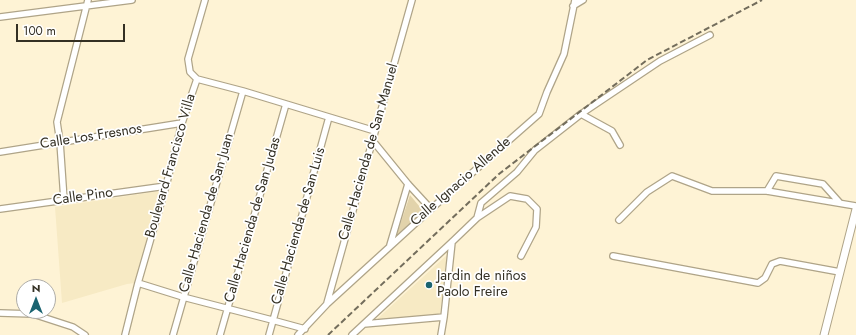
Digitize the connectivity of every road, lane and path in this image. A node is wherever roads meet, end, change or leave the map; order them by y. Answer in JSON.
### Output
{"nodes":[{"id":1,"x":132,"y":0,"type":"edge"},
{"id":2,"x":205,"y":0,"type":"edge"},
{"id":3,"x":412,"y":0,"type":"edge"},
{"id":4,"x":584,"y":0,"type":"edge"},
{"id":5,"x":87,"y":3,"type":"edge"},
{"id":6,"x":574,"y":3,"type":"edge"},
{"id":7,"x":0,"y":17,"type":"edge"},
{"id":8,"x":710,"y":35,"type":"dead end"},
{"id":9,"x":196,"y":79,"type":"junction"},
{"id":10,"x":243,"y":91,"type":"junction"},
{"id":11,"x":286,"y":104,"type":"junction"},
{"id":12,"x":581,"y":114,"type":"junction"},
{"id":13,"x":329,"y":117,"type":"junction"},
{"id":14,"x":182,"y":123,"type":"junction"},
{"id":15,"x":375,"y":131,"type":"junction"},
{"id":16,"x":373,"y":141,"type":"junction"},
{"id":17,"x":60,"y":142,"type":"junction"},
{"id":18,"x":620,"y":145,"type":"dead end"},
{"id":19,"x":0,"y":152,"type":"edge"},
{"id":20,"x":408,"y":184,"type":"junction"},
{"id":21,"x":166,"y":186,"type":"junction"},
{"id":22,"x":767,"y":191,"type":"junction"},
{"id":23,"x":64,"y":200,"type":"junction"},
{"id":24,"x":841,"y":203,"type":"junction"},
{"id":25,"x":856,"y":206,"type":"edge"},
{"id":26,"x":0,"y":209,"type":"edge"},
{"id":27,"x":431,"y":209,"type":"junction"},
{"id":28,"x":856,"y":209,"type":"edge"},
{"id":29,"x":477,"y":218,"type":"junction"},
{"id":30,"x":619,"y":220,"type":"dead end"},
{"id":31,"x":452,"y":242,"type":"junction"},
{"id":32,"x":389,"y":246,"type":"junction"},
{"id":33,"x":521,"y":256,"type":"dead end"},
{"id":34,"x":613,"y":256,"type":"dead end"},
{"id":35,"x":840,"y":272,"type":"junction"},
{"id":36,"x":138,"y":283,"type":"junction"},
{"id":37,"x":183,"y":297,"type":"junction"},
{"id":38,"x":327,"y":304,"type":"junction"},
{"id":39,"x":227,"y":308,"type":"junction"},
{"id":40,"x":0,"y":313,"type":"edge"},
{"id":41,"x":444,"y":317,"type":"junction"},
{"id":42,"x":272,"y":320,"type":"junction"},
{"id":43,"x":364,"y":324,"type":"junction"},
{"id":44,"x":305,"y":329,"type":"junction"},
{"id":45,"x":85,"y":335,"type":"edge"},
{"id":46,"x":125,"y":335,"type":"edge"},
{"id":47,"x":173,"y":335,"type":"edge"},
{"id":48,"x":220,"y":335,"type":"edge"},
{"id":49,"x":269,"y":335,"type":"edge"},
{"id":50,"x":298,"y":335,"type":"edge"},
{"id":51,"x":352,"y":335,"type":"edge"},
{"id":52,"x":441,"y":335,"type":"edge"},
{"id":53,"x":824,"y":335,"type":"edge"}],
"edges":[{"from":1,"to":5,"type":"street"},
{"from":2,"to":9,"type":"street","name":"Boulevard Francisco Villa"},
{"from":3,"to":15,"type":"street","name":"Calle Hacienda de San Manuel"},
{"from":4,"to":6,"type":"street"},
{"from":5,"to":7,"type":"street"},
{"from":5,"to":17,"type":"street"},
{"from":6,"to":27,"type":"street","name":"Calle Ignacio Allende"},
{"from":8,"to":12,"type":"street"},
{"from":9,"to":10,"type":"street"},
{"from":9,"to":14,"type":"street","name":"Boulevard Francisco Villa"},
{"from":10,"to":11,"type":"street"},
{"from":10,"to":37,"type":"street","name":"Calle Hacienda de San Juan"},
{"from":11,"to":13,"type":"street"},
{"from":11,"to":39,"type":"street","name":"Calle Hacienda de San Judas"},
{"from":12,"to":18,"type":"street"},
{"from":12,"to":29,"type":"street"},
{"from":13,"to":15,"type":"street"},
{"from":13,"to":42,"type":"street","name":"Calle Hacienda de San Luis"},
{"from":14,"to":17,"type":"street","name":"Calle Los Fresnos"},
{"from":14,"to":21,"type":"street","name":"Boulevard Francisco Villa"},
{"from":15,"to":16,"type":"street","name":"Calle Hacienda de San Manuel"},
{"from":16,"to":20,"type":"street"},
{"from":16,"to":38,"type":"street","name":"Calle Hacienda de San Manuel"},
{"from":17,"to":19,"type":"street","name":"Calle Los Fresnos"},
{"from":17,"to":23,"type":"street"},
{"from":20,"to":27,"type":"street"},
{"from":20,"to":32,"type":"street"},
{"from":21,"to":23,"type":"street","name":"Calle Pino"},
{"from":21,"to":36,"type":"street","name":"Boulevard Francisco Villa"},
{"from":22,"to":24,"type":"street"},
{"from":22,"to":24,"type":"street"},
{"from":22,"to":30,"type":"street"},
{"from":23,"to":26,"type":"street","name":"Calle Pino"},
{"from":24,"to":25,"type":"street"},
{"from":27,"to":32,"type":"street","name":"Calle Ignacio Allende"},
{"from":28,"to":35,"type":"street"},
{"from":29,"to":31,"type":"street"},
{"from":29,"to":33,"type":"street"},
{"from":31,"to":41,"type":"street"},
{"from":31,"to":43,"type":"street"},
{"from":32,"to":38,"type":"street","name":"Calle Ignacio Allende"},
{"from":34,"to":35,"type":"street"},
{"from":35,"to":53,"type":"street"},
{"from":36,"to":37,"type":"street"},
{"from":36,"to":46,"type":"street","name":"Boulevard Francisco Villa"},
{"from":37,"to":39,"type":"street"},
{"from":37,"to":47,"type":"street","name":"Calle Hacienda de San Juan"},
{"from":38,"to":44,"type":"street","name":"Calle Ignacio Allende"},
{"from":39,"to":42,"type":"street"},
{"from":39,"to":48,"type":"street","name":"Calle Hacienda de San Judas"},
{"from":40,"to":45,"type":"street"},
{"from":41,"to":43,"type":"street"},
{"from":41,"to":52,"type":"street"},
{"from":42,"to":44,"type":"street"},
{"from":42,"to":49,"type":"street","name":"Calle Hacienda de San Luis"},
{"from":43,"to":51,"type":"street"},
{"from":44,"to":50,"type":"street","name":"Calle Ignacio Allende"}]}
